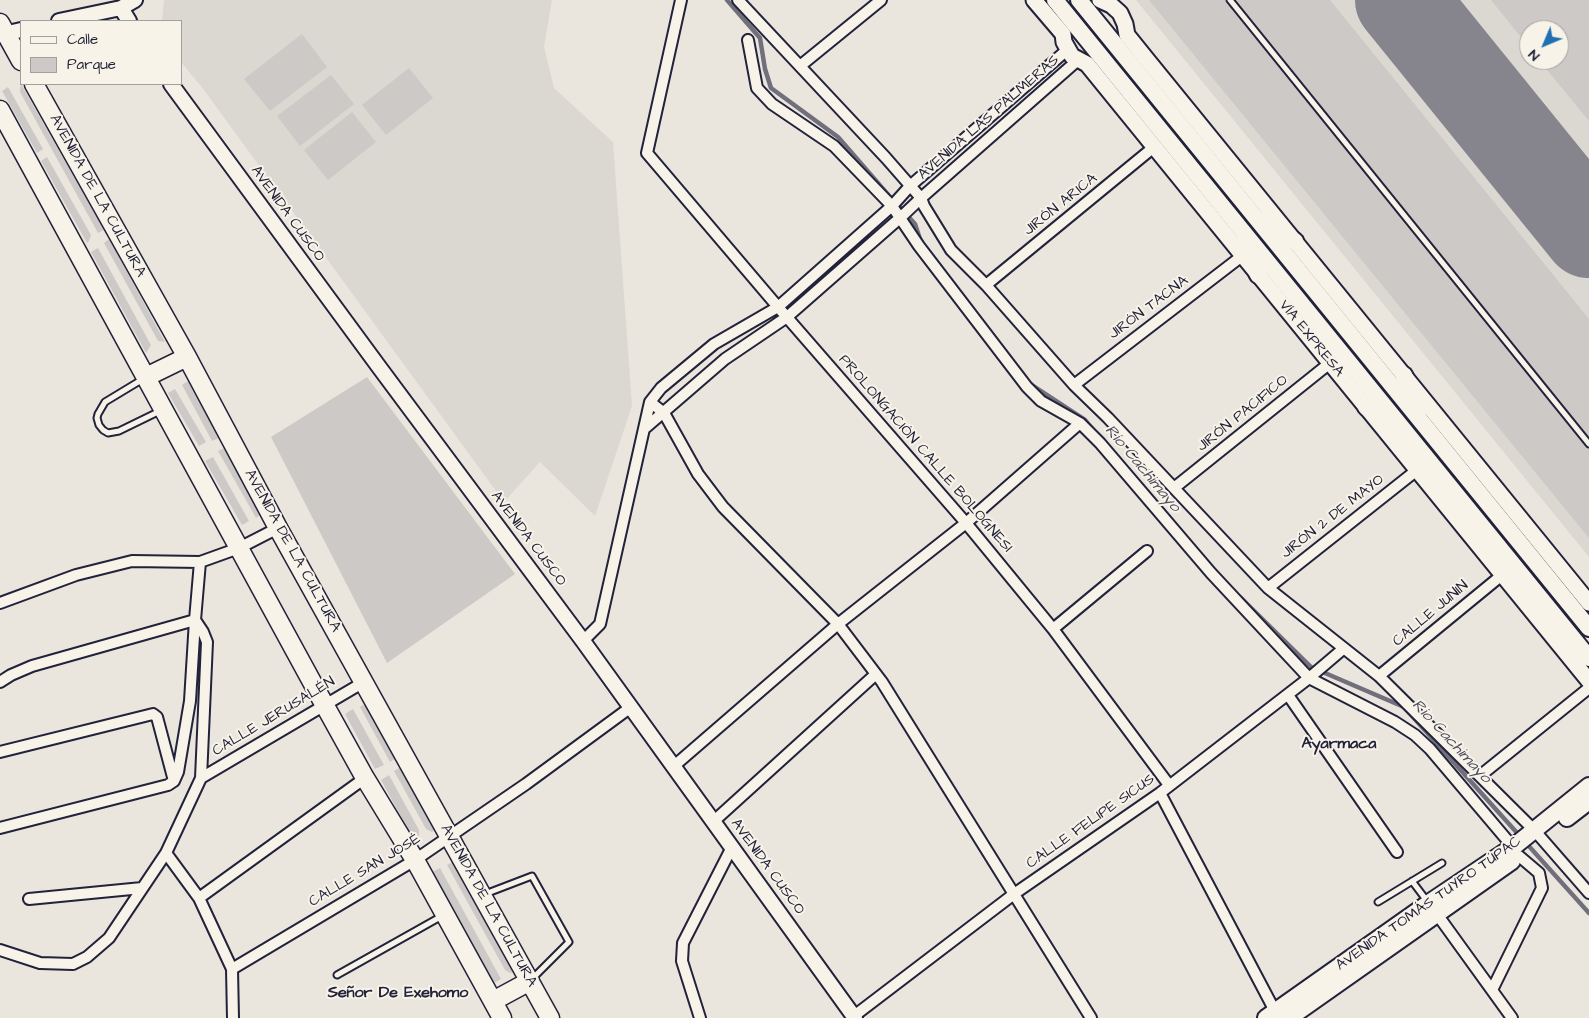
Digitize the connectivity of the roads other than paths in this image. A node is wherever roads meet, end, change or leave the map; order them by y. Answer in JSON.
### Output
{"nodes":[{"id":1,"x":135,"y":0,"type":"edge"},
{"id":2,"x":681,"y":0,"type":"edge"},
{"id":3,"x":738,"y":0,"type":"edge"},
{"id":4,"x":881,"y":0,"type":"edge"},
{"id":5,"x":1034,"y":0,"type":"edge"},
{"id":6,"x":1055,"y":0,"type":"edge"},
{"id":7,"x":1230,"y":0,"type":"edge"},
{"id":8,"x":1100,"y":1,"type":"edge"},
{"id":9,"x":1080,"y":2,"type":"edge"},
{"id":10,"x":118,"y":4,"type":"edge"},
{"id":11,"x":1068,"y":16,"type":"junction"},
{"id":12,"x":63,"y":20,"type":"edge"},
{"id":13,"x":128,"y":20,"type":"edge"},
{"id":14,"x":7,"y":30,"type":"edge"},
{"id":15,"x":1062,"y":34,"type":"junction"},
{"id":16,"x":1127,"y":35,"type":"junction"},
{"id":17,"x":748,"y":40,"type":"dead end"},
{"id":18,"x":1121,"y":52,"type":"junction"},
{"id":19,"x":1077,"y":58,"type":"junction"},
{"id":20,"x":20,"y":59,"type":"edge"},
{"id":21,"x":1106,"y":63,"type":"junction"},
{"id":22,"x":800,"y":66,"type":"junction"},
{"id":23,"x":35,"y":85,"type":"edge"},
{"id":24,"x":172,"y":85,"type":"edge"},
{"id":25,"x":0,"y":110,"type":"edge"},
{"id":26,"x":1154,"y":147,"type":"junction"},
{"id":27,"x":910,"y":186,"type":"junction"},
{"id":28,"x":917,"y":201,"type":"junction"},
{"id":29,"x":892,"y":206,"type":"junction"},
{"id":30,"x":1250,"y":211,"type":"junction"},
{"id":31,"x":901,"y":218,"type":"junction"},
{"id":32,"x":1236,"y":224,"type":"junction"},
{"id":33,"x":1295,"y":241,"type":"junction"},
{"id":34,"x":1242,"y":256,"type":"junction"},
{"id":35,"x":1258,"y":275,"type":"junction"},
{"id":36,"x":986,"y":286,"type":"junction"},
{"id":37,"x":778,"y":307,"type":"junction"},
{"id":38,"x":787,"y":317,"type":"junction"},
{"id":39,"x":714,"y":344,"type":"junction"},
{"id":40,"x":187,"y":357,"type":"junction"},
{"id":41,"x":725,"y":359,"type":"junction"},
{"id":42,"x":1330,"y":363,"type":"junction"},
{"id":43,"x":1404,"y":375,"type":"junction"},
{"id":44,"x":146,"y":377,"type":"junction"},
{"id":45,"x":1074,"y":385,"type":"junction"},
{"id":46,"x":650,"y":402,"type":"junction"},
{"id":47,"x":1366,"y":407,"type":"junction"},
{"id":48,"x":164,"y":410,"type":"junction"},
{"id":49,"x":664,"y":413,"type":"junction"},
{"id":50,"x":1080,"y":423,"type":"junction"},
{"id":51,"x":644,"y":429,"type":"junction"},
{"id":52,"x":1428,"y":430,"type":"junction"},
{"id":53,"x":1414,"y":442,"type":"junction"},
{"id":54,"x":1589,"y":444,"type":"edge"},
{"id":55,"x":1417,"y":470,"type":"junction"},
{"id":56,"x":1174,"y":488,"type":"junction"},
{"id":57,"x":966,"y":523,"type":"junction"},
{"id":58,"x":278,"y":528,"type":"junction"},
{"id":59,"x":239,"y":548,"type":"junction"},
{"id":60,"x":1148,"y":551,"type":"dead end"},
{"id":61,"x":200,"y":562,"type":"junction"},
{"id":62,"x":1502,"y":574,"type":"junction"},
{"id":63,"x":1268,"y":588,"type":"junction"},
{"id":64,"x":0,"y":603,"type":"edge"},
{"id":65,"x":1589,"y":603,"type":"edge"},
{"id":66,"x":195,"y":620,"type":"junction"},
{"id":67,"x":838,"y":624,"type":"junction"},
{"id":68,"x":1589,"y":628,"type":"edge"},
{"id":69,"x":1052,"y":629,"type":"junction"},
{"id":70,"x":584,"y":641,"type":"junction"},
{"id":71,"x":1343,"y":649,"type":"junction"},
{"id":72,"x":1589,"y":658,"type":"edge"},
{"id":73,"x":876,"y":674,"type":"junction"},
{"id":74,"x":1379,"y":676,"type":"junction"},
{"id":75,"x":1309,"y":678,"type":"junction"},
{"id":76,"x":1589,"y":681,"type":"edge"},
{"id":77,"x":0,"y":682,"type":"edge"},
{"id":78,"x":364,"y":682,"type":"junction"},
{"id":79,"x":1589,"y":688,"type":"edge"},
{"id":80,"x":1288,"y":695,"type":"junction"},
{"id":81,"x":324,"y":704,"type":"junction"},
{"id":82,"x":631,"y":707,"type":"junction"},
{"id":83,"x":0,"y":752,"type":"edge"},
{"id":84,"x":674,"y":766,"type":"junction"},
{"id":85,"x":1481,"y":776,"type":"junction"},
{"id":86,"x":201,"y":778,"type":"junction"},
{"id":87,"x":365,"y":778,"type":"junction"},
{"id":88,"x":174,"y":781,"type":"junction"},
{"id":89,"x":1169,"y":785,"type":"junction"},
{"id":90,"x":1589,"y":786,"type":"edge"},
{"id":91,"x":1160,"y":793,"type":"junction"},
{"id":92,"x":1589,"y":802,"type":"edge"},
{"id":93,"x":714,"y":821,"type":"junction"},
{"id":94,"x":0,"y":828,"type":"edge"},
{"id":95,"x":450,"y":837,"type":"junction"},
{"id":96,"x":1527,"y":843,"type":"junction"},
{"id":97,"x":732,"y":847,"type":"junction"},
{"id":98,"x":1397,"y":852,"type":"dead end"},
{"id":99,"x":166,"y":854,"type":"junction"},
{"id":100,"x":415,"y":860,"type":"junction"},
{"id":101,"x":1442,"y":863,"type":"dead end"},
{"id":102,"x":1412,"y":881,"type":"junction"},
{"id":103,"x":142,"y":888,"type":"junction"},
{"id":104,"x":1589,"y":893,"type":"edge"},
{"id":105,"x":1014,"y":894,"type":"junction"},
{"id":106,"x":482,"y":895,"type":"junction"},
{"id":107,"x":199,"y":898,"type":"junction"},
{"id":108,"x":29,"y":899,"type":"dead end"},
{"id":109,"x":1378,"y":902,"type":"dead end"},
{"id":110,"x":1433,"y":909,"type":"junction"},
{"id":111,"x":445,"y":914,"type":"junction"},
{"id":112,"x":0,"y":950,"type":"edge"},
{"id":113,"x":232,"y":969,"type":"junction"},
{"id":114,"x":337,"y":975,"type":"dead end"},
{"id":115,"x":530,"y":981,"type":"junction"},
{"id":116,"x":1492,"y":990,"type":"junction"},
{"id":117,"x":493,"y":1001,"type":"junction"},
{"id":118,"x":1277,"y":1016,"type":"edge"},
{"id":119,"x":854,"y":1017,"type":"edge"},
{"id":120,"x":233,"y":1018,"type":"edge"},
{"id":121,"x":502,"y":1018,"type":"edge"},
{"id":122,"x":550,"y":1018,"type":"edge"},
{"id":123,"x":700,"y":1018,"type":"edge"},
{"id":124,"x":1091,"y":1018,"type":"edge"},
{"id":125,"x":1512,"y":1018,"type":"edge"}],
"edges":[{"from":1,"to":10,"type":"street"},
{"from":2,"to":37,"type":"street","name":"PROLONGACIÓN CALLE BOLOGNESI"},
{"from":3,"to":22,"type":"street"},
{"from":4,"to":22,"type":"street"},
{"from":5,"to":15,"type":"main road","name":"VÍA EXPRESA"},
{"from":6,"to":11,"type":"main road","name":"VÍA EXPRESA"},
{"from":7,"to":54,"type":"lane"},
{"from":8,"to":9,"type":"main road"},
{"from":8,"to":16,"type":"main road"},
{"from":9,"to":11,"type":"main road"},
{"from":9,"to":18,"type":"main road"},
{"from":10,"to":12,"type":"street"},
{"from":10,"to":13,"type":"street"},
{"from":11,"to":15,"type":"main road"},
{"from":11,"to":21,"type":"main road","name":"VÍA EXPRESA"},
{"from":14,"to":20,"type":"highway"},
{"from":15,"to":19,"type":"main road","name":"VÍA EXPRESA"},
{"from":16,"to":18,"type":"main road"},
{"from":16,"to":33,"type":"main road"},
{"from":17,"to":29,"type":"street"},
{"from":18,"to":21,"type":"main road"},
{"from":18,"to":30,"type":"main road"},
{"from":19,"to":21,"type":"main road"},
{"from":19,"to":26,"type":"main road","name":"VÍA EXPRESA"},
{"from":19,"to":27,"type":"street","name":"AVENIDA LAS PALMERAS"},
{"from":19,"to":28,"type":"street","name":"AVENIDA LAS PALMERAS"},
{"from":21,"to":32,"type":"main road","name":"VÍA EXPRESA"},
{"from":22,"to":27,"type":"street"},
{"from":23,"to":40,"type":"highway","name":"AVENIDA DE LA CULTURA"},
{"from":24,"to":70,"type":"street","name":"AVENIDA CUSCO"},
{"from":25,"to":44,"type":"highway"},
{"from":26,"to":34,"type":"main road","name":"VÍA EXPRESA"},
{"from":26,"to":36,"type":"street","name":"JIRÓN ARICA"},
{"from":27,"to":28,"type":"street"},
{"from":27,"to":29,"type":"street","name":"AVENIDA LAS PALMERAS"},
{"from":28,"to":31,"type":"street","name":"AVENIDA LAS PALMERAS"},
{"from":28,"to":36,"type":"street"},
{"from":29,"to":31,"type":"street"},
{"from":29,"to":37,"type":"street","name":"AVENIDA LAS PALMERAS"},
{"from":30,"to":33,"type":"main road"},
{"from":30,"to":52,"type":"main road"},
{"from":31,"to":38,"type":"street","name":"AVENIDA LAS PALMERAS"},
{"from":31,"to":50,"type":"street"},
{"from":32,"to":35,"type":"main road"},
{"from":32,"to":53,"type":"main road","name":"VÍA EXPRESA"},
{"from":33,"to":43,"type":"main road"},
{"from":34,"to":35,"type":"main road","name":"VÍA EXPRESA"},
{"from":34,"to":45,"type":"street","name":"JIRÓN TACNA"},
{"from":35,"to":42,"type":"main road","name":"VÍA EXPRESA"},
{"from":36,"to":45,"type":"street"},
{"from":37,"to":38,"type":"street","name":"PROLONGACIÓN CALLE BOLOGNESI"},
{"from":37,"to":39,"type":"street","name":"AVENIDA LAS PALMERAS"},
{"from":38,"to":41,"type":"street","name":"AVENIDA LAS PALMERAS"},
{"from":38,"to":57,"type":"street","name":"PROLONGACIÓN CALLE BOLOGNESI"},
{"from":39,"to":41,"type":"street"},
{"from":39,"to":46,"type":"street","name":"AVENIDA LAS PALMERAS"},
{"from":40,"to":44,"type":"highway"},
{"from":40,"to":58,"type":"highway","name":"AVENIDA DE LA CULTURA"},
{"from":41,"to":49,"type":"street","name":"AVENIDA LAS PALMERAS"},
{"from":42,"to":47,"type":"main road","name":"VÍA EXPRESA"},
{"from":42,"to":56,"type":"street","name":"JIRÓN PACIFICO"},
{"from":43,"to":52,"type":"main road"},
{"from":43,"to":65,"type":"main road"},
{"from":44,"to":48,"type":"highway"},
{"from":44,"to":48,"type":"lane"},
{"from":45,"to":56,"type":"street"},
{"from":46,"to":49,"type":"street"},
{"from":46,"to":51,"type":"street"},
{"from":47,"to":53,"type":"main road"},
{"from":47,"to":55,"type":"main road","name":"VÍA EXPRESA"},
{"from":48,"to":59,"type":"highway"},
{"from":49,"to":51,"type":"street","name":"AVENIDA LAS PALMERAS"},
{"from":49,"to":67,"type":"street"},
{"from":50,"to":57,"type":"street"},
{"from":50,"to":75,"type":"street"},
{"from":51,"to":70,"type":"street"},
{"from":52,"to":68,"type":"main road"},
{"from":53,"to":72,"type":"main road","name":"VÍA EXPRESA"},
{"from":55,"to":62,"type":"main road","name":"VÍA EXPRESA"},
{"from":55,"to":63,"type":"street","name":"JIRÓN 2 DE MAYO"},
{"from":56,"to":63,"type":"street"},
{"from":57,"to":67,"type":"street"},
{"from":57,"to":69,"type":"street","name":"PROLONGACIÓN CALLE BOLOGNESI"},
{"from":58,"to":59,"type":"street"},
{"from":58,"to":78,"type":"highway","name":"AVENIDA DE LA CULTURA"},
{"from":59,"to":61,"type":"street"},
{"from":59,"to":81,"type":"highway"},
{"from":60,"to":69,"type":"street"},
{"from":61,"to":64,"type":"street"},
{"from":61,"to":66,"type":"street"},
{"from":62,"to":74,"type":"street","name":"CALLE JUNIN"},
{"from":62,"to":76,"type":"main road","name":"VÍA EXPRESA"},
{"from":63,"to":71,"type":"street"},
{"from":66,"to":77,"type":"street"},
{"from":66,"to":86,"type":"street"},
{"from":66,"to":88,"type":"street"},
{"from":67,"to":73,"type":"street"},
{"from":67,"to":84,"type":"street"},
{"from":69,"to":89,"type":"street","name":"PROLONGACIÓN CALLE BOLOGNESI"},
{"from":70,"to":82,"type":"street","name":"AVENIDA CUSCO"},
{"from":71,"to":74,"type":"street"},
{"from":71,"to":75,"type":"street","name":"CALLE FELIPE SICUS"},
{"from":73,"to":93,"type":"street"},
{"from":73,"to":105,"type":"street"},
{"from":74,"to":85,"type":"street"},
{"from":75,"to":80,"type":"street","name":"CALLE FELIPE SICUS"},
{"from":75,"to":96,"type":"street"},
{"from":78,"to":81,"type":"street","name":"CALLE JERUSALÉN"},
{"from":78,"to":95,"type":"highway","name":"AVENIDA DE LA CULTURA"},
{"from":79,"to":85,"type":"street"},
{"from":80,"to":89,"type":"street","name":"CALLE FELIPE SICUS"},
{"from":80,"to":98,"type":"street"},
{"from":81,"to":86,"type":"street","name":"CALLE JERUSALÉN"},
{"from":81,"to":87,"type":"highway"},
{"from":82,"to":84,"type":"street","name":"AVENIDA CUSCO"},
{"from":82,"to":95,"type":"street","name":"CALLE SAN JOSÉ"},
{"from":83,"to":88,"type":"street"},
{"from":84,"to":93,"type":"street","name":"AVENIDA CUSCO"},
{"from":85,"to":96,"type":"street"},
{"from":86,"to":99,"type":"street"},
{"from":87,"to":100,"type":"highway"},
{"from":87,"to":107,"type":"street"},
{"from":88,"to":94,"type":"street"},
{"from":89,"to":91,"type":"street","name":"CALLE FELIPE SICUS"},
{"from":90,"to":96,"type":"main road","name":"AVENIDA TOMÁS TUYRO TÚPAC"},
{"from":91,"to":105,"type":"street","name":"CALLE FELIPE SICUS"},
{"from":91,"to":118,"type":"street"},
{"from":92,"to":96,"type":"main road","name":"AVENIDA TOMÁS TUYRO TÚPAC"},
{"from":93,"to":97,"type":"street","name":"AVENIDA CUSCO"},
{"from":95,"to":100,"type":"street","name":"CALLE SAN JOSÉ"},
{"from":95,"to":106,"type":"highway","name":"AVENIDA DE LA CULTURA"},
{"from":96,"to":104,"type":"street"},
{"from":96,"to":110,"type":"main road","name":"AVENIDA TOMÁS TUYRO TÚPAC"},
{"from":96,"to":116,"type":"street"},
{"from":97,"to":119,"type":"street","name":"AVENIDA CUSCO"},
{"from":97,"to":123,"type":"street"},
{"from":99,"to":103,"type":"street"},
{"from":99,"to":107,"type":"street"},
{"from":100,"to":111,"type":"highway"},
{"from":100,"to":113,"type":"street","name":"CALLE SAN JOSÉ"},
{"from":101,"to":102,"type":"lane"},
{"from":102,"to":109,"type":"lane"},
{"from":102,"to":110,"type":"lane"},
{"from":103,"to":108,"type":"street"},
{"from":103,"to":112,"type":"street"},
{"from":105,"to":119,"type":"street","name":"CALLE FELIPE SICUS"},
{"from":105,"to":124,"type":"street"},
{"from":106,"to":115,"type":"highway","name":"AVENIDA DE LA CULTURA"},
{"from":106,"to":115,"type":"lane"},
{"from":107,"to":113,"type":"street"},
{"from":110,"to":116,"type":"street"},
{"from":110,"to":118,"type":"main road","name":"AVENIDA TOMÁS TUYRO TÚPAC"},
{"from":111,"to":114,"type":"lane"},
{"from":111,"to":117,"type":"highway"},
{"from":113,"to":120,"type":"street"},
{"from":115,"to":117,"type":"highway"},
{"from":115,"to":122,"type":"highway","name":"AVENIDA DE LA CULTURA"},
{"from":116,"to":125,"type":"street"},
{"from":117,"to":121,"type":"highway"}]}
